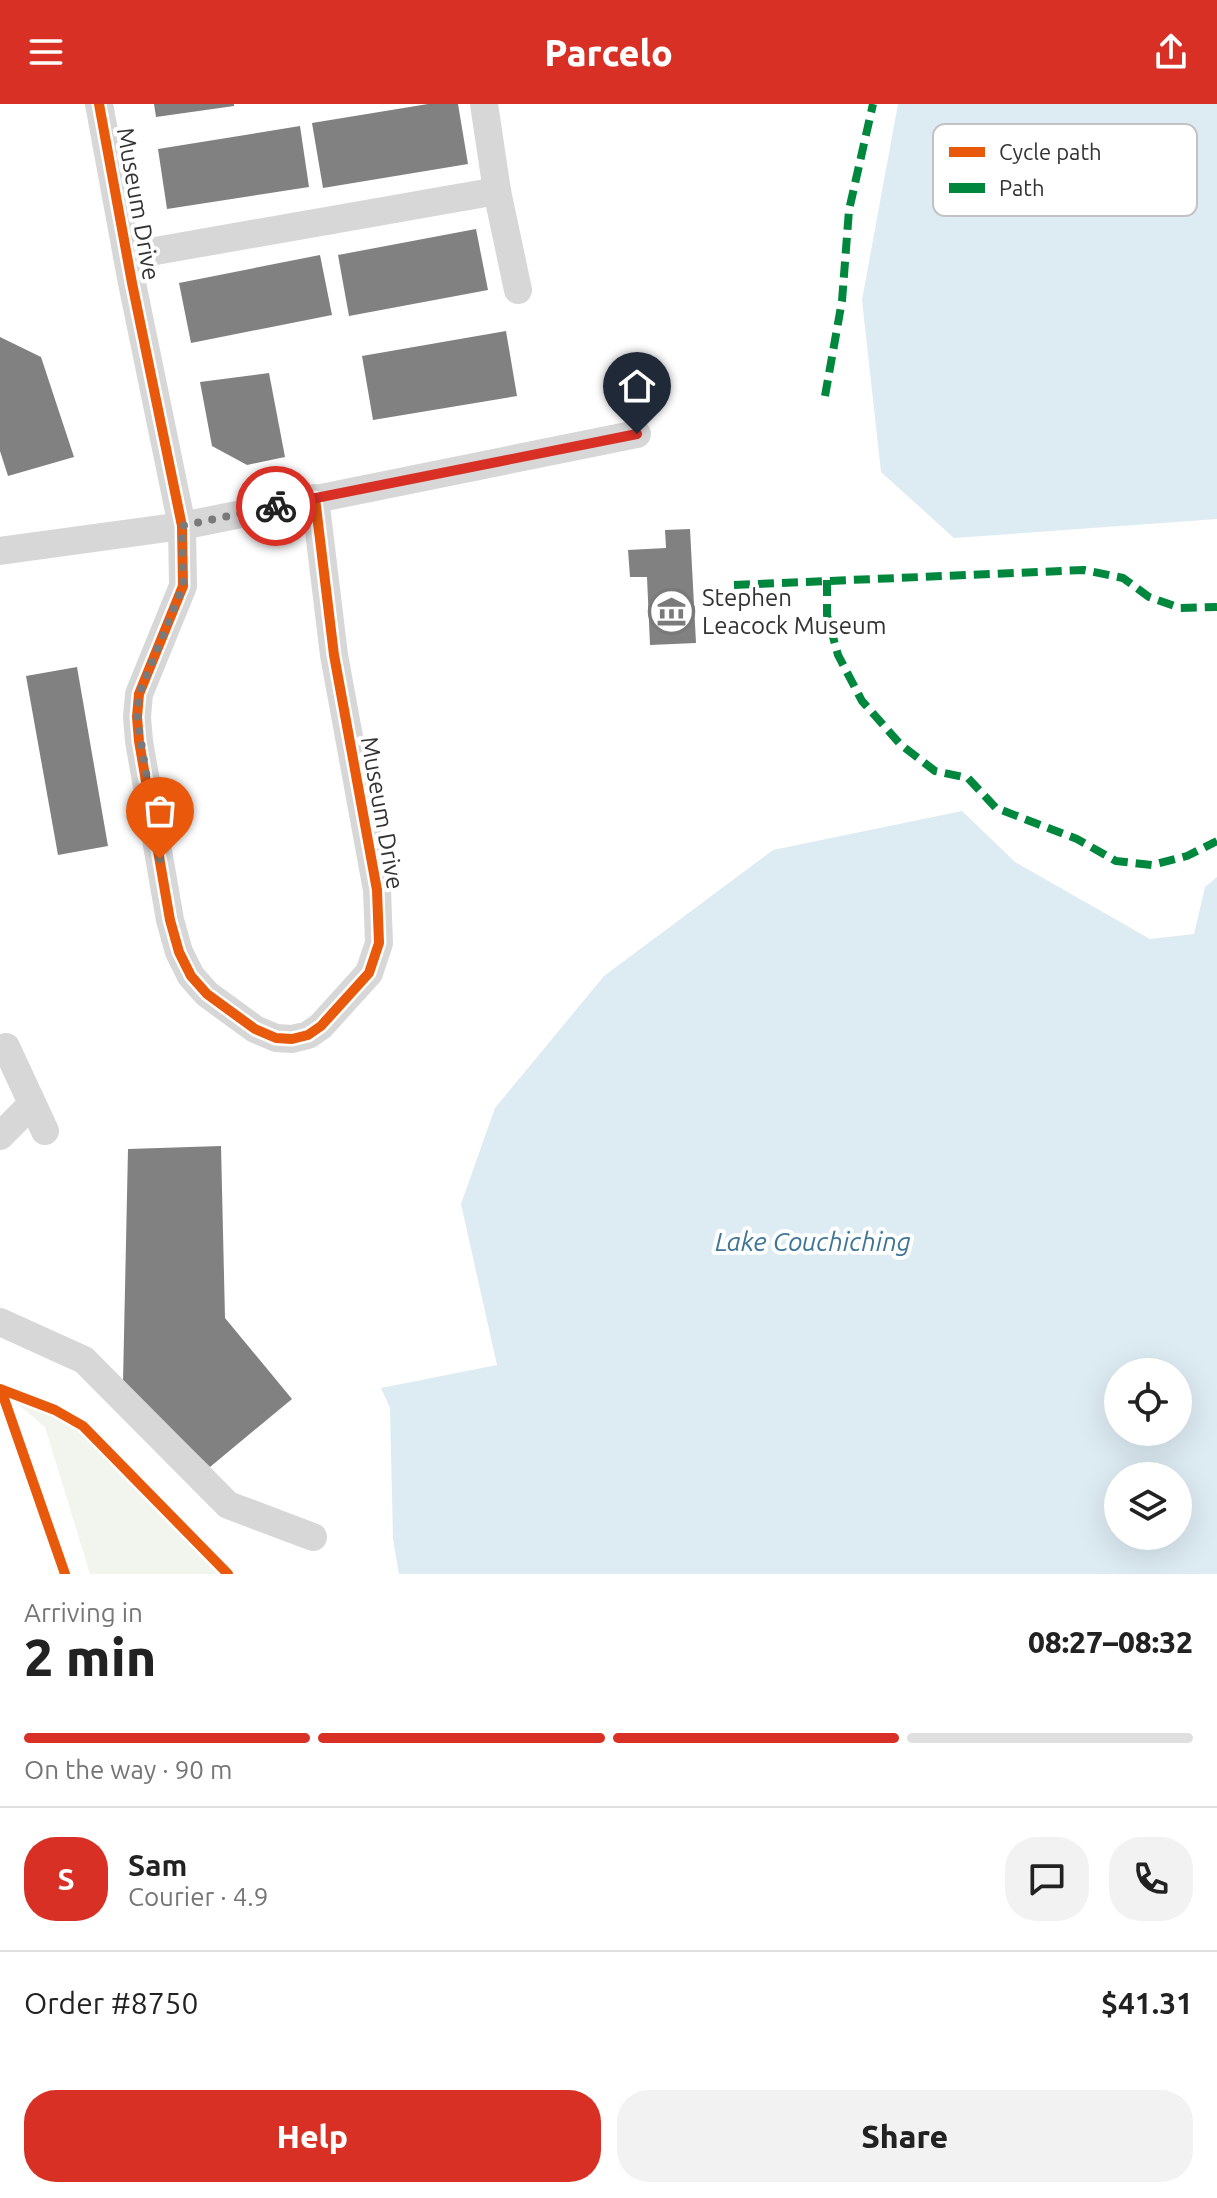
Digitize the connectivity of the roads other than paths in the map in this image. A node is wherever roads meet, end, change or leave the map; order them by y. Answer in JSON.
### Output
{"nodes":[{"id":1,"x":99,"y":104,"type":"edge"},
{"id":2,"x":484,"y":104,"type":"edge"},
{"id":3,"x":497,"y":191,"type":"junction"},
{"id":4,"x":127,"y":256,"type":"junction"},
{"id":5,"x":518,"y":290,"type":"dead end"},
{"id":6,"x":637,"y":434,"type":"dead end"},
{"id":7,"x":315,"y":498,"type":"junction"},
{"id":8,"x":182,"y":526,"type":"junction"},
{"id":9,"x":0,"y":551,"type":"edge"},
{"id":10,"x":6,"y":1047,"type":"dead end"},
{"id":11,"x":32,"y":1104,"type":"junction"},
{"id":12,"x":45,"y":1131,"type":"dead end"},
{"id":13,"x":0,"y":1136,"type":"edge"},
{"id":14,"x":0,"y":1322,"type":"edge"},
{"id":15,"x":313,"y":1537,"type":"dead end"}],
"edges":[{"from":1,"to":4,"type":"street","name":"Museum Drive"},
{"from":2,"to":3,"type":"street"},
{"from":3,"to":4,"type":"street"},
{"from":3,"to":5,"type":"street"},
{"from":4,"to":8,"type":"street","name":"Museum Drive"},
{"from":6,"to":7,"type":"street"},
{"from":7,"to":8,"type":"street"},
{"from":7,"to":8,"type":"street","name":"Museum Drive"},
{"from":8,"to":9,"type":"street"},
{"from":10,"to":11,"type":"street"},
{"from":11,"to":12,"type":"street"},
{"from":11,"to":13,"type":"street"},
{"from":14,"to":15,"type":"street"}]}
